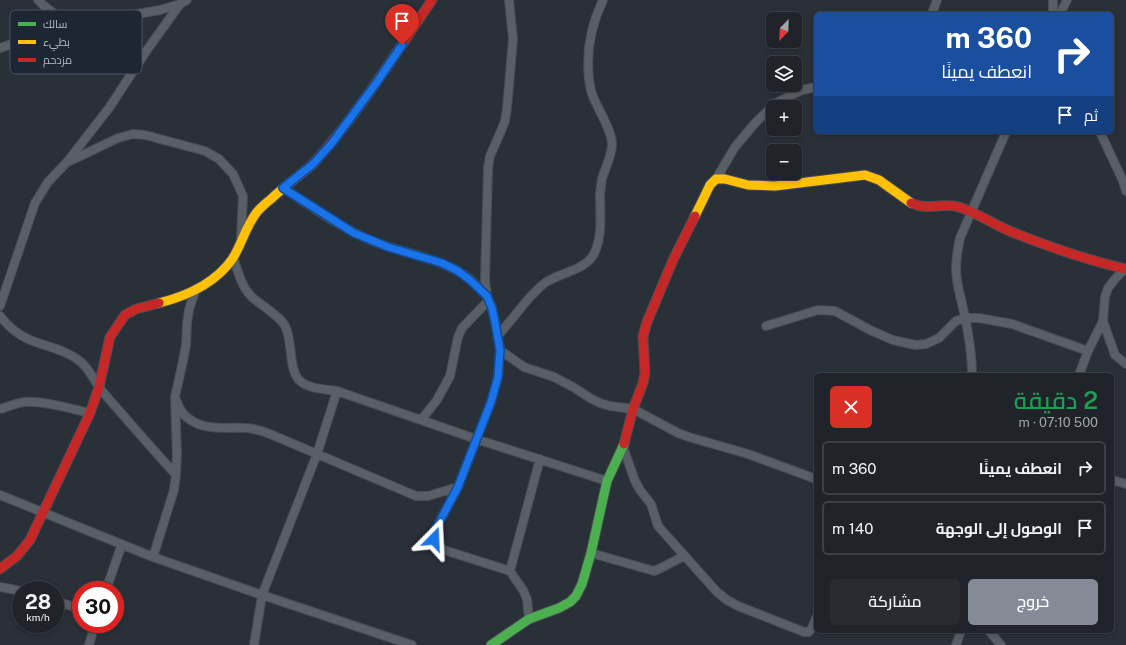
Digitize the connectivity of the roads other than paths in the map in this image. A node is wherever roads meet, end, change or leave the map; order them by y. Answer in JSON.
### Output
{"nodes":[{"id":1,"x":38,"y":0,"type":"edge"},
{"id":2,"x":432,"y":0,"type":"edge"},
{"id":3,"x":509,"y":0,"type":"edge"},
{"id":4,"x":603,"y":0,"type":"edge"},
{"id":5,"x":937,"y":0,"type":"edge"},
{"id":6,"x":1052,"y":0,"type":"edge"},
{"id":7,"x":1067,"y":0,"type":"edge"},
{"id":8,"x":183,"y":2,"type":"edge"},
{"id":9,"x":49,"y":10,"type":"edge"},
{"id":10,"x":933,"y":12,"type":"edge"},
{"id":11,"x":1053,"y":12,"type":"edge"},
{"id":12,"x":1061,"y":12,"type":"edge"},
{"id":13,"x":142,"y":13,"type":"edge"},
{"id":14,"x":10,"y":45,"type":"edge"},
{"id":15,"x":0,"y":48,"type":"edge"},
{"id":16,"x":142,"y":56,"type":"edge"},
{"id":17,"x":131,"y":74,"type":"edge"},
{"id":18,"x":814,"y":87,"type":"edge"},
{"id":19,"x":1005,"y":134,"type":"edge"},
{"id":20,"x":1101,"y":134,"type":"edge"},
{"id":21,"x":67,"y":162,"type":"junction"},
{"id":22,"x":1123,"y":175,"type":"edge"},
{"id":23,"x":716,"y":179,"type":"junction"},
{"id":24,"x":283,"y":188,"type":"junction"},
{"id":25,"x":1126,"y":191,"type":"edge"},
{"id":26,"x":971,"y":212,"type":"junction"},
{"id":27,"x":241,"y":240,"type":"junction"},
{"id":28,"x":233,"y":256,"type":"junction"},
{"id":29,"x":1126,"y":268,"type":"edge"},
{"id":30,"x":195,"y":291,"type":"junction"},
{"id":31,"x":488,"y":298,"type":"junction"},
{"id":32,"x":0,"y":306,"type":"edge"},
{"id":33,"x":0,"y":316,"type":"edge"},
{"id":34,"x":965,"y":318,"type":"junction"},
{"id":35,"x":1103,"y":321,"type":"junction"},
{"id":36,"x":766,"y":326,"type":"dead end"},
{"id":37,"x":498,"y":337,"type":"junction"},
{"id":38,"x":500,"y":350,"type":"junction"},
{"id":39,"x":1088,"y":351,"type":"junction"},
{"id":40,"x":1126,"y":364,"type":"edge"},
{"id":41,"x":972,"y":373,"type":"edge"},
{"id":42,"x":1080,"y":373,"type":"edge"},
{"id":43,"x":99,"y":387,"type":"junction"},
{"id":44,"x":336,"y":391,"type":"junction"},
{"id":45,"x":175,"y":397,"type":"junction"},
{"id":46,"x":0,"y":409,"type":"edge"},
{"id":47,"x":633,"y":410,"type":"junction"},
{"id":48,"x":90,"y":413,"type":"junction"},
{"id":49,"x":421,"y":420,"type":"junction"},
{"id":50,"x":476,"y":439,"type":"junction"},
{"id":51,"x":623,"y":447,"type":"junction"},
{"id":52,"x":317,"y":454,"type":"junction"},
{"id":53,"x":540,"y":459,"type":"junction"},
{"id":54,"x":176,"y":475,"type":"junction"},
{"id":55,"x":814,"y":479,"type":"edge"},
{"id":56,"x":607,"y":480,"type":"junction"},
{"id":57,"x":1114,"y":481,"type":"edge"},
{"id":58,"x":1126,"y":484,"type":"edge"},
{"id":59,"x":458,"y":487,"type":"junction"},
{"id":60,"x":0,"y":495,"type":"edge"},
{"id":61,"x":44,"y":512,"type":"junction"},
{"id":62,"x":122,"y":544,"type":"junction"},
{"id":63,"x":591,"y":553,"type":"junction"},
{"id":64,"x":684,"y":556,"type":"junction"},
{"id":65,"x":153,"y":557,"type":"junction"},
{"id":66,"x":0,"y":569,"type":"edge"},
{"id":67,"x":510,"y":571,"type":"junction"},
{"id":68,"x":109,"y":581,"type":"edge"},
{"id":69,"x":3,"y":587,"type":"edge"},
{"id":70,"x":0,"y":595,"type":"edge"},
{"id":71,"x":262,"y":595,"type":"junction"},
{"id":72,"x":529,"y":619,"type":"junction"},
{"id":73,"x":814,"y":623,"type":"edge"},
{"id":74,"x":92,"y":633,"type":"edge"},
{"id":75,"x":960,"y":633,"type":"edge"},
{"id":76,"x":991,"y":633,"type":"edge"},
{"id":77,"x":88,"y":645,"type":"edge"},
{"id":78,"x":254,"y":645,"type":"edge"},
{"id":79,"x":412,"y":645,"type":"edge"},
{"id":80,"x":491,"y":645,"type":"edge"},
{"id":81,"x":956,"y":645,"type":"edge"},
{"id":82,"x":1001,"y":645,"type":"edge"}],
"edges":[{"from":1,"to":9,"type":"street"},
{"from":2,"to":24,"type":"street"},
{"from":3,"to":31,"type":"street"},
{"from":4,"to":37,"type":"street"},
{"from":5,"to":10,"type":"street"},
{"from":6,"to":11,"type":"street"},
{"from":7,"to":12,"type":"street"},
{"from":8,"to":13,"type":"street"},
{"from":8,"to":16,"type":"street"},
{"from":14,"to":15,"type":"street"},
{"from":17,"to":21,"type":"street"},
{"from":18,"to":23,"type":"street"},
{"from":19,"to":26,"type":"street"},
{"from":20,"to":22,"type":"street"},
{"from":21,"to":27,"type":"street"},
{"from":21,"to":32,"type":"street"},
{"from":22,"to":25,"type":"street"},
{"from":23,"to":26,"type":"street"},
{"from":23,"to":47,"type":"street"},
{"from":24,"to":27,"type":"street"},
{"from":24,"to":31,"type":"street"},
{"from":26,"to":29,"type":"street"},
{"from":26,"to":34,"type":"street"},
{"from":27,"to":28,"type":"street"},
{"from":28,"to":30,"type":"street"},
{"from":28,"to":44,"type":"street"},
{"from":29,"to":35,"type":"street"},
{"from":30,"to":43,"type":"street"},
{"from":30,"to":45,"type":"street"},
{"from":31,"to":37,"type":"street"},
{"from":31,"to":49,"type":"street"},
{"from":33,"to":43,"type":"street"},
{"from":34,"to":36,"type":"street"},
{"from":34,"to":39,"type":"street"},
{"from":34,"to":41,"type":"street"},
{"from":35,"to":39,"type":"street"},
{"from":35,"to":40,"type":"street"},
{"from":37,"to":38,"type":"street"},
{"from":38,"to":47,"type":"street"},
{"from":38,"to":50,"type":"street"},
{"from":39,"to":42,"type":"street"},
{"from":43,"to":48,"type":"street"},
{"from":43,"to":54,"type":"street"},
{"from":44,"to":49,"type":"street"},
{"from":44,"to":52,"type":"street"},
{"from":45,"to":52,"type":"street"},
{"from":45,"to":54,"type":"street"},
{"from":46,"to":48,"type":"street"},
{"from":47,"to":51,"type":"street"},
{"from":47,"to":55,"type":"street"},
{"from":48,"to":61,"type":"street"},
{"from":49,"to":50,"type":"street"},
{"from":50,"to":53,"type":"street"},
{"from":50,"to":59,"type":"street"},
{"from":51,"to":56,"type":"street"},
{"from":51,"to":64,"type":"street"},
{"from":52,"to":59,"type":"street"},
{"from":52,"to":71,"type":"street"},
{"from":53,"to":56,"type":"street"},
{"from":53,"to":67,"type":"street"},
{"from":54,"to":65,"type":"street"},
{"from":56,"to":63,"type":"street"},
{"from":57,"to":58,"type":"street"},
{"from":59,"to":67,"type":"street"},
{"from":60,"to":61,"type":"street"},
{"from":61,"to":62,"type":"street"},
{"from":61,"to":66,"type":"street"},
{"from":62,"to":65,"type":"street"},
{"from":62,"to":68,"type":"street"},
{"from":63,"to":64,"type":"street"},
{"from":63,"to":72,"type":"street"},
{"from":64,"to":73,"type":"street"},
{"from":65,"to":71,"type":"street"},
{"from":67,"to":72,"type":"street"},
{"from":69,"to":70,"type":"street"},
{"from":71,"to":78,"type":"street"},
{"from":71,"to":79,"type":"street"},
{"from":72,"to":80,"type":"street"},
{"from":74,"to":77,"type":"street"},
{"from":75,"to":81,"type":"street"},
{"from":76,"to":82,"type":"street"}]}
